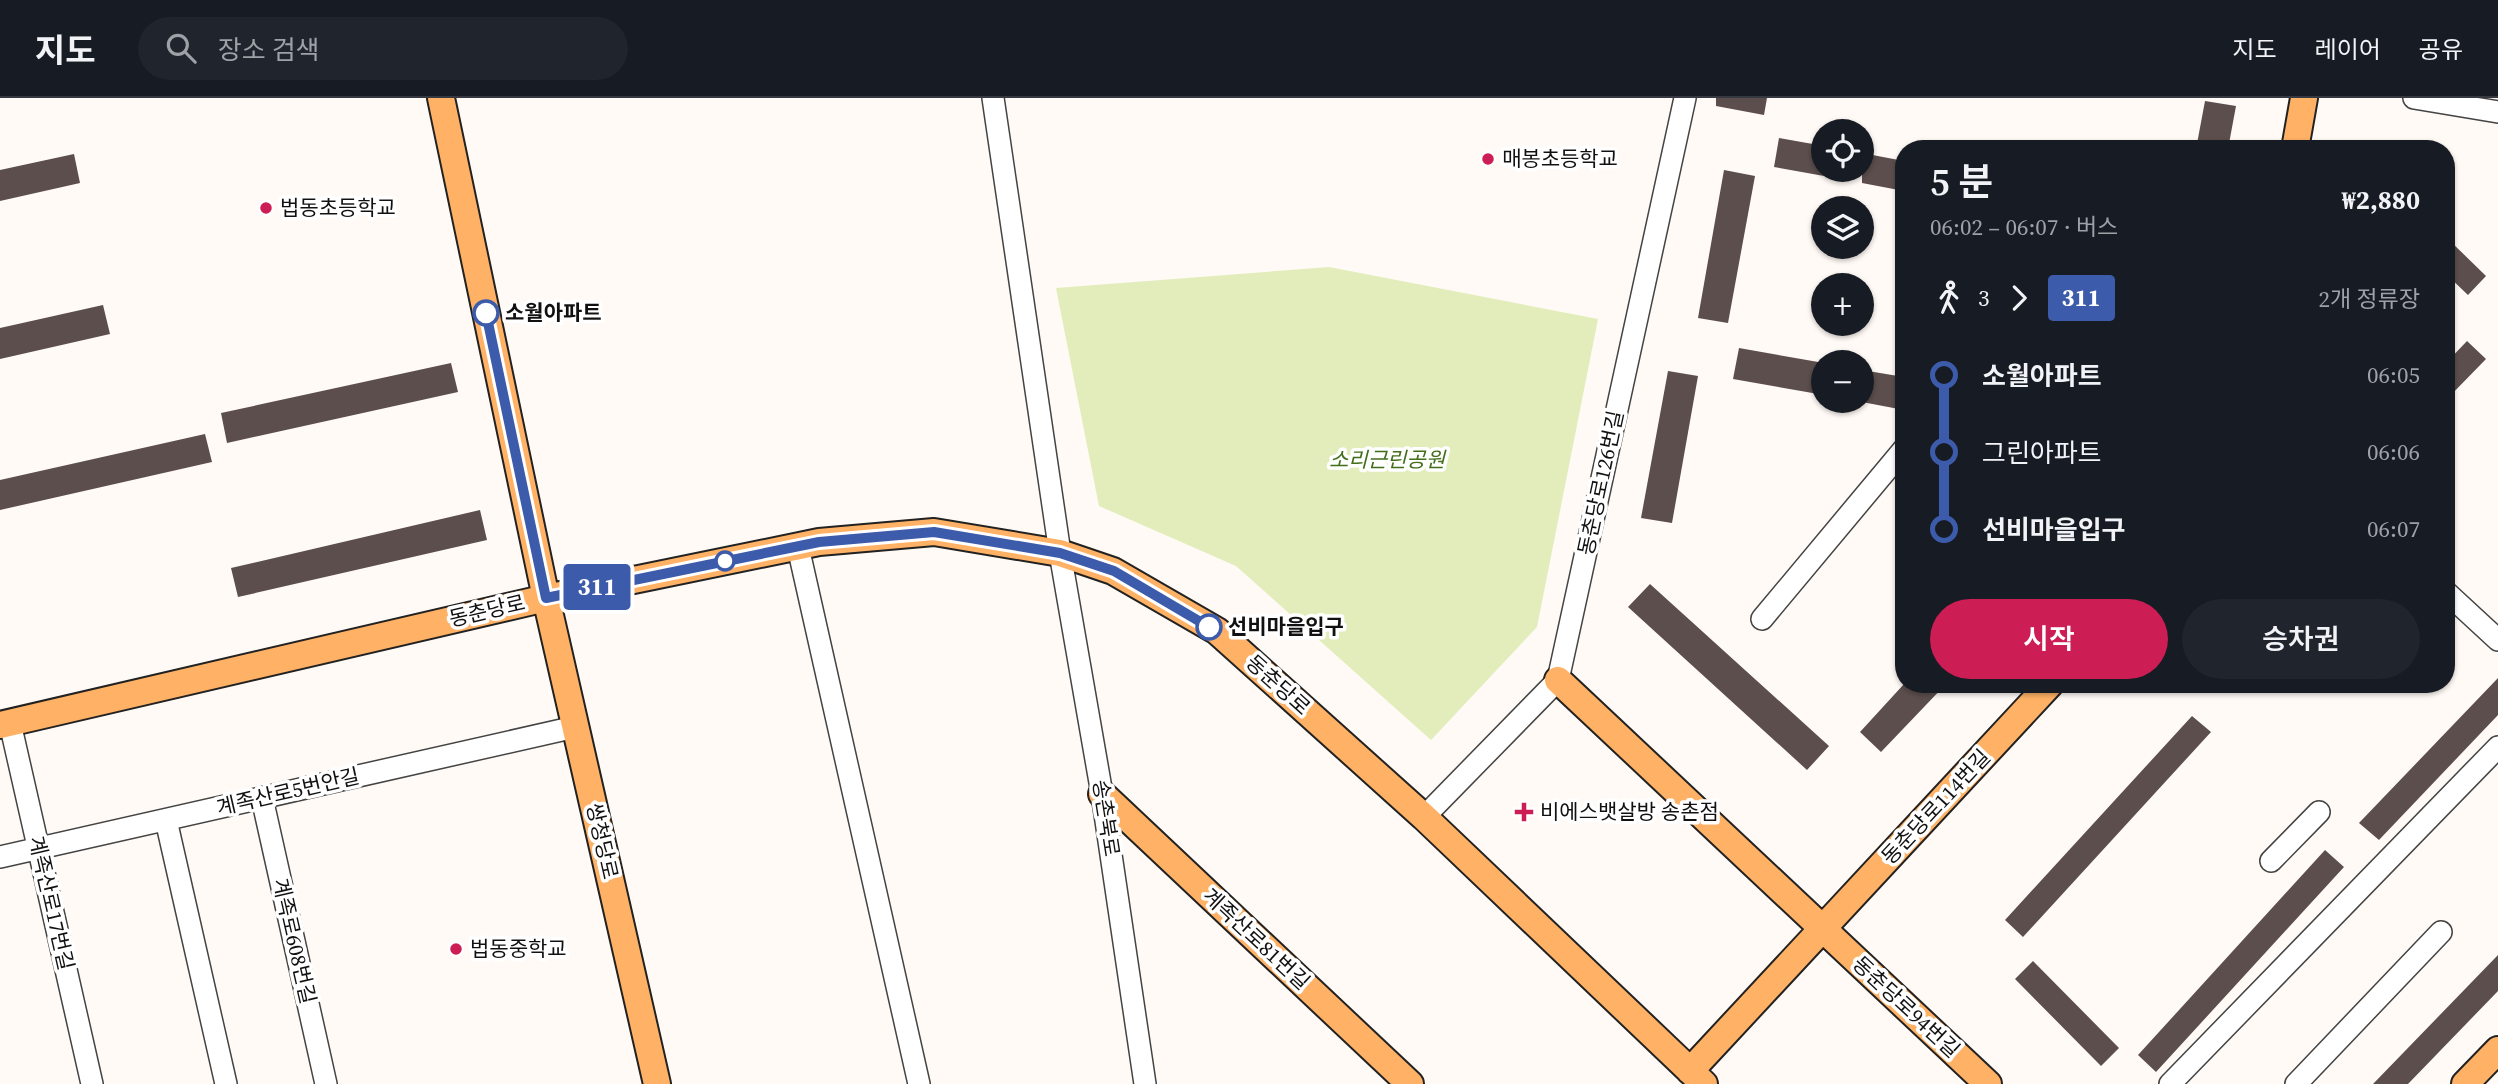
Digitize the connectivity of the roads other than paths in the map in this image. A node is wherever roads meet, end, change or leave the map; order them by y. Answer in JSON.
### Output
{"nodes":[{"id":1,"x":441,"y":98,"type":"edge"},
{"id":2,"x":993,"y":98,"type":"edge"},
{"id":3,"x":1685,"y":98,"type":"edge"},
{"id":4,"x":2304,"y":98,"type":"edge"},
{"id":5,"x":2414,"y":98,"type":"edge"},
{"id":6,"x":2498,"y":112,"type":"edge"},
{"id":7,"x":2297,"y":140,"type":"edge"},
{"id":8,"x":1895,"y":460,"type":"edge"},
{"id":9,"x":798,"y":547,"type":"junction"},
{"id":10,"x":1060,"y":553,"type":"junction"},
{"id":11,"x":546,"y":598,"type":"junction"},
{"id":12,"x":2455,"y":600,"type":"edge"},
{"id":13,"x":1762,"y":619,"type":"dead end"},
{"id":14,"x":2498,"y":640,"type":"edge"},
{"id":15,"x":1558,"y":680,"type":"junction"},
{"id":16,"x":2042,"y":693,"type":"edge"},
{"id":17,"x":5,"y":724,"type":"edge"},
{"id":18,"x":575,"y":726,"type":"junction"},
{"id":19,"x":2498,"y":747,"type":"edge"},
{"id":20,"x":1102,"y":794,"type":"junction"},
{"id":21,"x":262,"y":798,"type":"junction"},
{"id":22,"x":2319,"y":812,"type":"dead end"},
{"id":23,"x":1424,"y":817,"type":"junction"},
{"id":24,"x":166,"y":820,"type":"junction"},
{"id":25,"x":38,"y":849,"type":"junction"},
{"id":26,"x":0,"y":857,"type":"edge"},
{"id":27,"x":2271,"y":861,"type":"dead end"},
{"id":28,"x":1823,"y":929,"type":"junction"},
{"id":29,"x":2441,"y":932,"type":"dead end"},
{"id":30,"x":2498,"y":1050,"type":"edge"},
{"id":31,"x":1690,"y":1080,"type":"edge"},
{"id":32,"x":1407,"y":1083,"type":"edge"},
{"id":33,"x":92,"y":1084,"type":"edge"},
{"id":34,"x":226,"y":1084,"type":"edge"},
{"id":35,"x":326,"y":1084,"type":"edge"},
{"id":36,"x":657,"y":1084,"type":"edge"},
{"id":37,"x":919,"y":1084,"type":"edge"},
{"id":38,"x":1145,"y":1084,"type":"edge"},
{"id":39,"x":1988,"y":1084,"type":"edge"},
{"id":40,"x":2170,"y":1084,"type":"edge"},
{"id":41,"x":2296,"y":1084,"type":"edge"},
{"id":42,"x":2465,"y":1084,"type":"edge"}],
"edges":[{"from":1,"to":11,"type":"main road","name":"쌍청당로"},
{"from":2,"to":10,"type":"street","name":"송촌북로"},
{"from":3,"to":15,"type":"street","name":"동춘당로126번길"},
{"from":4,"to":7,"type":"main road"},
{"from":5,"to":6,"type":"street"},
{"from":8,"to":13,"type":"street"},
{"from":9,"to":10,"type":"main road","name":"동춘당로"},
{"from":9,"to":11,"type":"main road","name":"동춘당로"},
{"from":9,"to":37,"type":"street"},
{"from":10,"to":20,"type":"street","name":"송촌북로"},
{"from":10,"to":23,"type":"main road","name":"동춘당로"},
{"from":11,"to":17,"type":"main road","name":"동춘당로"},
{"from":11,"to":18,"type":"main road","name":"쌍청당로"},
{"from":12,"to":14,"type":"street"},
{"from":15,"to":23,"type":"street"},
{"from":15,"to":28,"type":"main road"},
{"from":16,"to":28,"type":"main road","name":"동춘당로114번길"},
{"from":17,"to":25,"type":"street","name":"계족산로17번길"},
{"from":18,"to":21,"type":"street","name":"계족산로5번안길"},
{"from":18,"to":36,"type":"main road","name":"쌍청당로"},
{"from":19,"to":40,"type":"street"},
{"from":20,"to":32,"type":"main road","name":"계족산로81번길"},
{"from":20,"to":38,"type":"street","name":"송촌북로"},
{"from":21,"to":24,"type":"street","name":"계족산로5번안길"},
{"from":21,"to":35,"type":"street","name":"계족로608번길"},
{"from":22,"to":27,"type":"street"},
{"from":23,"to":31,"type":"main road","name":"동춘당로"},
{"from":24,"to":25,"type":"street","name":"계족산로5번안길"},
{"from":24,"to":34,"type":"street"},
{"from":25,"to":26,"type":"street","name":"계족산로5번안길"},
{"from":25,"to":33,"type":"street","name":"계족산로17번길"},
{"from":28,"to":31,"type":"main road","name":"동춘당로114번길"},
{"from":28,"to":39,"type":"main road","name":"동춘당로94번길"},
{"from":29,"to":41,"type":"street"},
{"from":30,"to":42,"type":"main road"}]}
